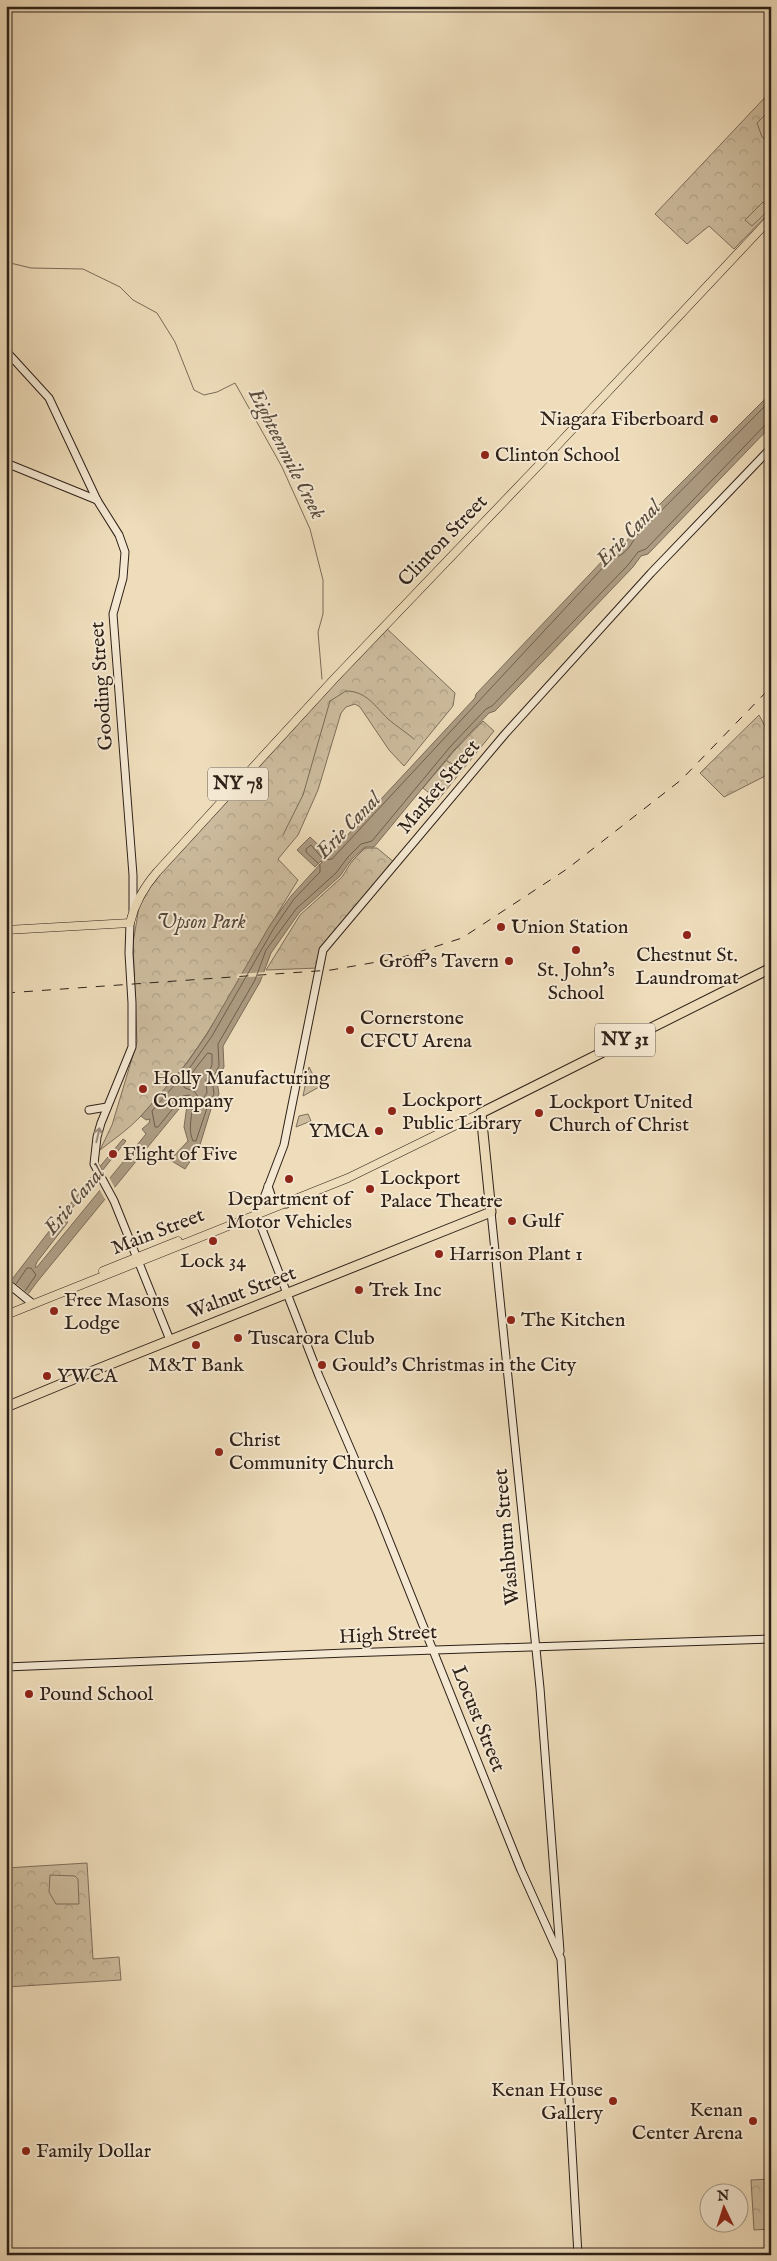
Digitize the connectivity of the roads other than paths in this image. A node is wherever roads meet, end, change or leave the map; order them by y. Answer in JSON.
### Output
{"nodes":[{"id":1,"x":771,"y":218,"type":"edge"},
{"id":2,"x":6,"y":351,"type":"edge"},
{"id":3,"x":771,"y":448,"type":"edge"},
{"id":4,"x":6,"y":463,"type":"edge"},
{"id":5,"x":97,"y":500,"type":"junction"},
{"id":6,"x":132,"y":875,"type":"junction"},
{"id":7,"x":143,"y":890,"type":"junction"},
{"id":8,"x":132,"y":913,"type":"junction"},
{"id":9,"x":130,"y":922,"type":"junction"},
{"id":10,"x":6,"y":930,"type":"edge"},
{"id":11,"x":771,"y":968,"type":"edge"},
{"id":12,"x":107,"y":1106,"type":"junction"},
{"id":13,"x":89,"y":1110,"type":"dead end"},
{"id":14,"x":481,"y":1113,"type":"junction"},
{"id":15,"x":268,"y":1186,"type":"junction"},
{"id":16,"x":282,"y":1203,"type":"junction"},
{"id":17,"x":491,"y":1212,"type":"junction"},
{"id":18,"x":258,"y":1213,"type":"junction"},
{"id":19,"x":137,"y":1260,"type":"junction"},
{"id":20,"x":6,"y":1282,"type":"edge"},
{"id":21,"x":287,"y":1294,"type":"junction"},
{"id":22,"x":26,"y":1304,"type":"junction"},
{"id":23,"x":6,"y":1311,"type":"edge"},
{"id":24,"x":6,"y":1315,"type":"edge"},
{"id":25,"x":170,"y":1340,"type":"junction"},
{"id":26,"x":6,"y":1408,"type":"edge"},
{"id":27,"x":771,"y":1639,"type":"edge"},
{"id":28,"x":536,"y":1646,"type":"junction"},
{"id":29,"x":433,"y":1650,"type":"junction"},
{"id":30,"x":6,"y":1668,"type":"edge"},
{"id":31,"x":561,"y":1958,"type":"junction"},
{"id":32,"x":578,"y":2255,"type":"edge"}],
"edges":[{"from":1,"to":7,"type":"main road","name":"Clinton Street","number":"NY 78"},
{"from":2,"to":5,"type":"street","name":"Gooding Street"},
{"from":3,"to":15,"type":"street","name":"Market Street"},
{"from":4,"to":5,"type":"street"},
{"from":5,"to":6,"type":"street","name":"Gooding Street"},
{"from":6,"to":7,"type":"street"},
{"from":6,"to":8,"type":"street","name":"Gooding Street"},
{"from":7,"to":8,"type":"main road","name":"Gooding Street","number":"NY 78"},
{"from":8,"to":9,"type":"main road","name":"Gooding Street","number":"NY 78"},
{"from":9,"to":10,"type":"main road"},
{"from":9,"to":12,"type":"street","name":"Gooding Street"},
{"from":11,"to":14,"type":"highway","number":"NY 31"},
{"from":12,"to":13,"type":"street"},
{"from":19,"to":12,"type":"street","name":"Gooding Street","one_way":true},
{"from":14,"to":16,"type":"main road","name":"Main Street"},
{"from":14,"to":17,"type":"highway","name":"Washburn Street"},
{"from":15,"to":16,"type":"street"},
{"from":15,"to":18,"type":"street","name":"Market Street"},
{"from":16,"to":18,"type":"main road","name":"Main Street"},
{"from":17,"to":21,"type":"highway","name":"Walnut Street"},
{"from":17,"to":28,"type":"street","name":"Washburn Street"},
{"from":18,"to":19,"type":"main road","name":"Main Street"},
{"from":18,"to":21,"type":"street","name":"Locust Street"},
{"from":19,"to":22,"type":"main road","name":"Main Street"},
{"from":19,"to":25,"type":"street"},
{"from":20,"to":22,"type":"street"},
{"from":21,"to":25,"type":"highway","name":"Walnut Street"},
{"from":21,"to":29,"type":"street","name":"Locust Street"},
{"from":22,"to":23,"type":"main road","name":"Main Street"},
{"from":22,"to":24,"type":"main road","name":"Main Street"},
{"from":25,"to":26,"type":"highway","name":"Walnut Street"},
{"from":27,"to":28,"type":"street","name":"High Street"},
{"from":28,"to":29,"type":"street","name":"High Street"},
{"from":28,"to":31,"type":"street","name":"Washburn Street"},
{"from":29,"to":30,"type":"street","name":"High Street"},
{"from":29,"to":31,"type":"street","name":"Locust Street"},
{"from":31,"to":32,"type":"street","name":"Locust Street"}]}
